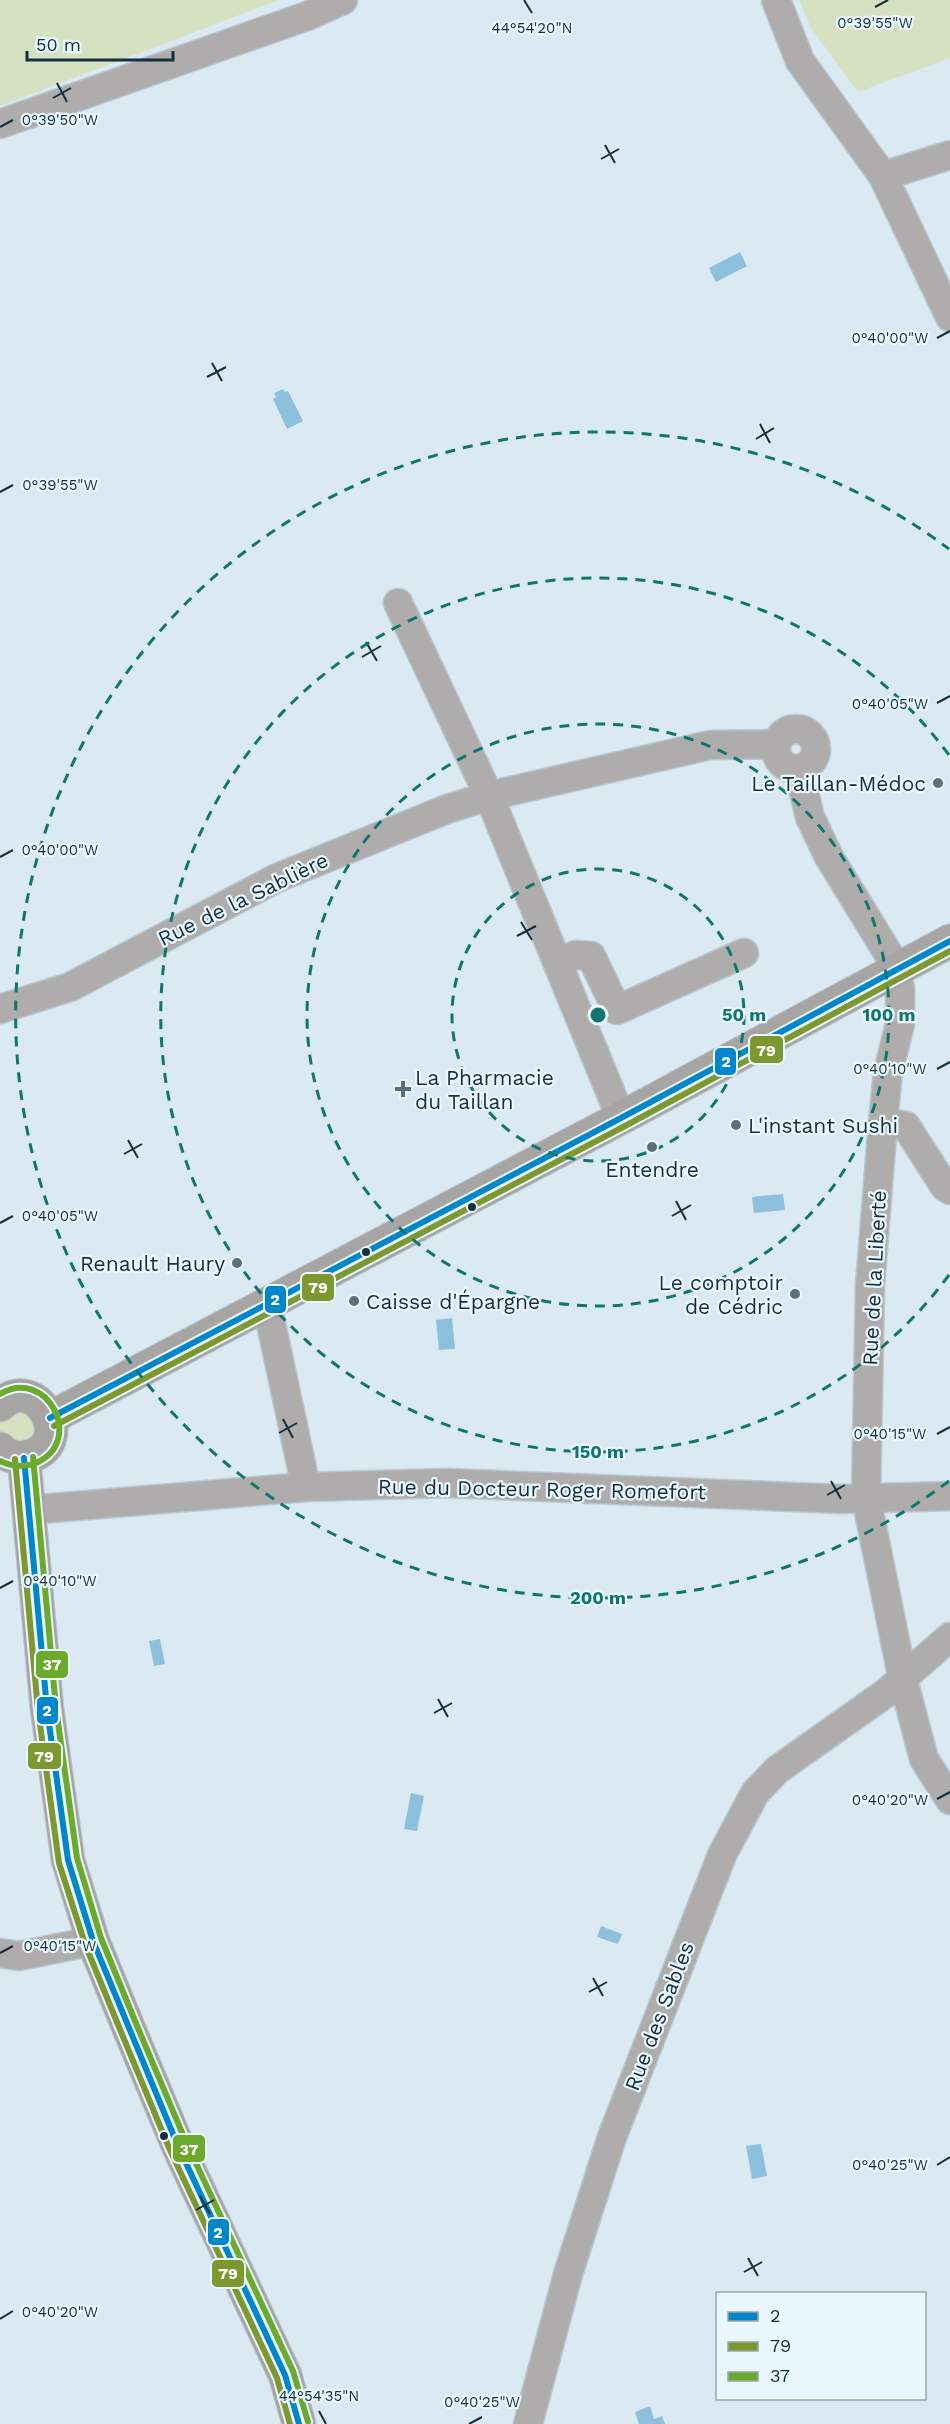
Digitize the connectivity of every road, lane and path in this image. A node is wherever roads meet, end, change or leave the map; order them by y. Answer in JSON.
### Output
{"nodes":[{"id":1,"x":343,"y":0,"type":"edge"},
{"id":2,"x":776,"y":0,"type":"edge"},
{"id":3,"x":0,"y":124,"type":"edge"},
{"id":4,"x":950,"y":155,"type":"edge"},
{"id":5,"x":883,"y":176,"type":"junction"},
{"id":6,"x":950,"y":317,"type":"edge"},
{"id":7,"x":398,"y":603,"type":"dead end"},
{"id":8,"x":801,"y":768,"type":"joint"},
{"id":9,"x":489,"y":796,"type":"junction"},
{"id":10,"x":950,"y":941,"type":"edge"},
{"id":11,"x":744,"y":953,"type":"dead end"},
{"id":12,"x":557,"y":962,"type":"junction"},
{"id":13,"x":896,"y":970,"type":"junction"},
{"id":14,"x":0,"y":1008,"type":"edge"},
{"id":15,"x":621,"y":1118,"type":"junction"},
{"id":16,"x":883,"y":1122,"type":"junction"},
{"id":17,"x":950,"y":1190,"type":"edge"},
{"id":18,"x":267,"y":1305,"type":"junction"},
{"id":19,"x":1,"y":1400,"type":"edge"},
{"id":20,"x":50,"y":1418,"type":"junction"},
{"id":21,"x":12,"y":1454,"type":"edge"},
{"id":22,"x":306,"y":1487,"type":"junction"},
{"id":23,"x":950,"y":1496,"type":"edge"},
{"id":24,"x":866,"y":1497,"type":"junction"},
{"id":25,"x":28,"y":1510,"type":"junction"},
{"id":26,"x":950,"y":1637,"type":"edge"},
{"id":27,"x":903,"y":1680,"type":"junction"},
{"id":28,"x":950,"y":1800,"type":"edge"},
{"id":29,"x":93,"y":1941,"type":"junction"},
{"id":30,"x":0,"y":1953,"type":"edge"},
{"id":31,"x":299,"y":2424,"type":"edge"},
{"id":32,"x":528,"y":2424,"type":"edge"}],
"edges":[{"from":1,"to":3,"type":"street"},
{"from":2,"to":5,"type":"street"},
{"from":4,"to":5,"type":"street"},
{"from":5,"to":6,"type":"street"},
{"from":7,"to":9,"type":"street"},
{"from":8,"to":9,"type":"street","name":"Rue de la Sablière"},
{"from":8,"to":13,"type":"street","name":"Rue de la Liberté"},
{"from":9,"to":12,"type":"street"},
{"from":9,"to":14,"type":"street","name":"Rue de la Sablière"},
{"from":10,"to":13,"type":"main road"},
{"from":11,"to":12,"type":"street"},
{"from":12,"to":15,"type":"street"},
{"from":13,"to":15,"type":"main road"},
{"from":13,"to":16,"type":"street","name":"Rue de la Liberté"},
{"from":15,"to":18,"type":"main road"},
{"from":16,"to":17,"type":"street"},
{"from":16,"to":24,"type":"street","name":"Rue de la Liberté"},
{"from":18,"to":20,"type":"main road"},
{"from":18,"to":22,"type":"street"},
{"from":19,"to":20,"type":"main road"},
{"from":20,"to":21,"type":"main road"},
{"from":21,"to":25,"type":"main road"},
{"from":22,"to":24,"type":"street","name":"Rue du Docteur Roger Romefort"},
{"from":22,"to":25,"type":"street","name":"Rue du Docteur Roger Romefort"},
{"from":23,"to":24,"type":"street","name":"Rue du Docteur Roger Romefort"},
{"from":24,"to":27,"type":"street","name":"Rue de la Liberté"},
{"from":25,"to":29,"type":"main road"},
{"from":26,"to":27,"type":"street","name":"Rue des Sables"},
{"from":27,"to":28,"type":"street","name":"Rue de la Liberté"},
{"from":27,"to":32,"type":"street","name":"Rue des Sables"},
{"from":29,"to":30,"type":"street"},
{"from":29,"to":31,"type":"main road"}]}
